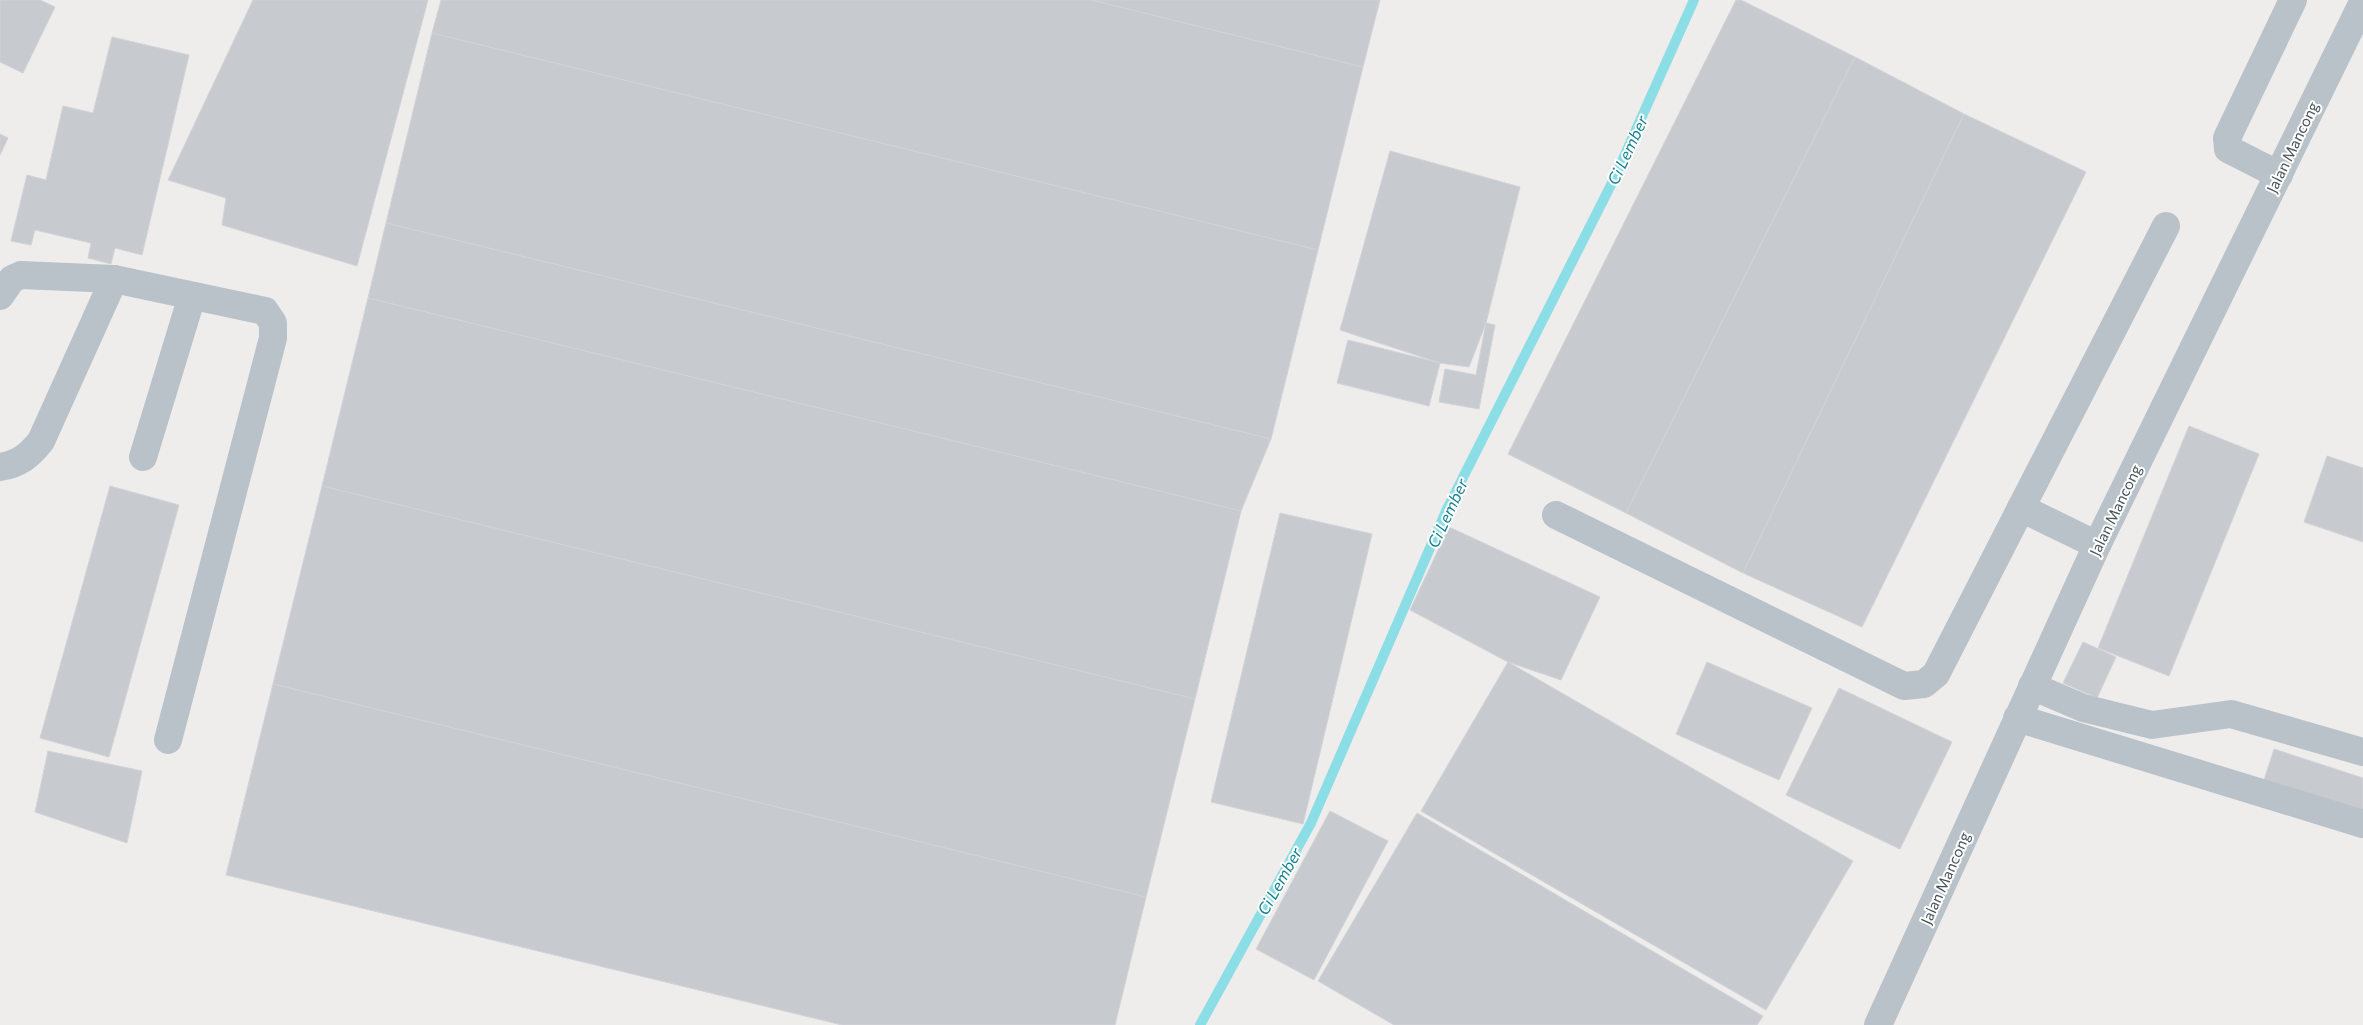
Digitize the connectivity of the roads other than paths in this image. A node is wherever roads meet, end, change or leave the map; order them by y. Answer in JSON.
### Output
{"nodes":[{"id":1,"x":2293,"y":0,"type":"edge"},
{"id":2,"x":2361,"y":12,"type":"edge"},
{"id":3,"x":2278,"y":175,"type":"junction"},
{"id":4,"x":2166,"y":226,"type":"dead end"},
{"id":5,"x":114,"y":279,"type":"junction"},
{"id":6,"x":0,"y":296,"type":"edge"},
{"id":7,"x":192,"y":296,"type":"junction"},
{"id":8,"x":143,"y":458,"type":"dead end"},
{"id":9,"x":0,"y":467,"type":"edge"},
{"id":10,"x":2021,"y":508,"type":"junction"},
{"id":11,"x":1556,"y":515,"type":"dead end"},
{"id":12,"x":2098,"y":546,"type":"junction"},
{"id":13,"x":2032,"y":686,"type":"junction"},
{"id":14,"x":2017,"y":718,"type":"junction"},
{"id":15,"x":168,"y":740,"type":"dead end"},
{"id":16,"x":2363,"y":752,"type":"edge"},
{"id":17,"x":2363,"y":824,"type":"edge"},
{"id":18,"x":1878,"y":1025,"type":"edge"}],
"edges":[{"from":1,"to":3,"type":"street"},
{"from":2,"to":3,"type":"street","name":"Jalan Mancong"},
{"from":3,"to":12,"type":"street","name":"Jalan Mancong"},
{"from":4,"to":10,"type":"street"},
{"from":5,"to":6,"type":"street"},
{"from":5,"to":7,"type":"street"},
{"from":5,"to":9,"type":"street"},
{"from":7,"to":8,"type":"street"},
{"from":7,"to":15,"type":"street"},
{"from":10,"to":11,"type":"street"},
{"from":10,"to":12,"type":"street"},
{"from":12,"to":13,"type":"street","name":"Jalan Mancong"},
{"from":13,"to":14,"type":"street","name":"Jalan Mancong"},
{"from":13,"to":16,"type":"street"},
{"from":14,"to":17,"type":"street"},
{"from":14,"to":18,"type":"street","name":"Jalan Mancong"}]}
